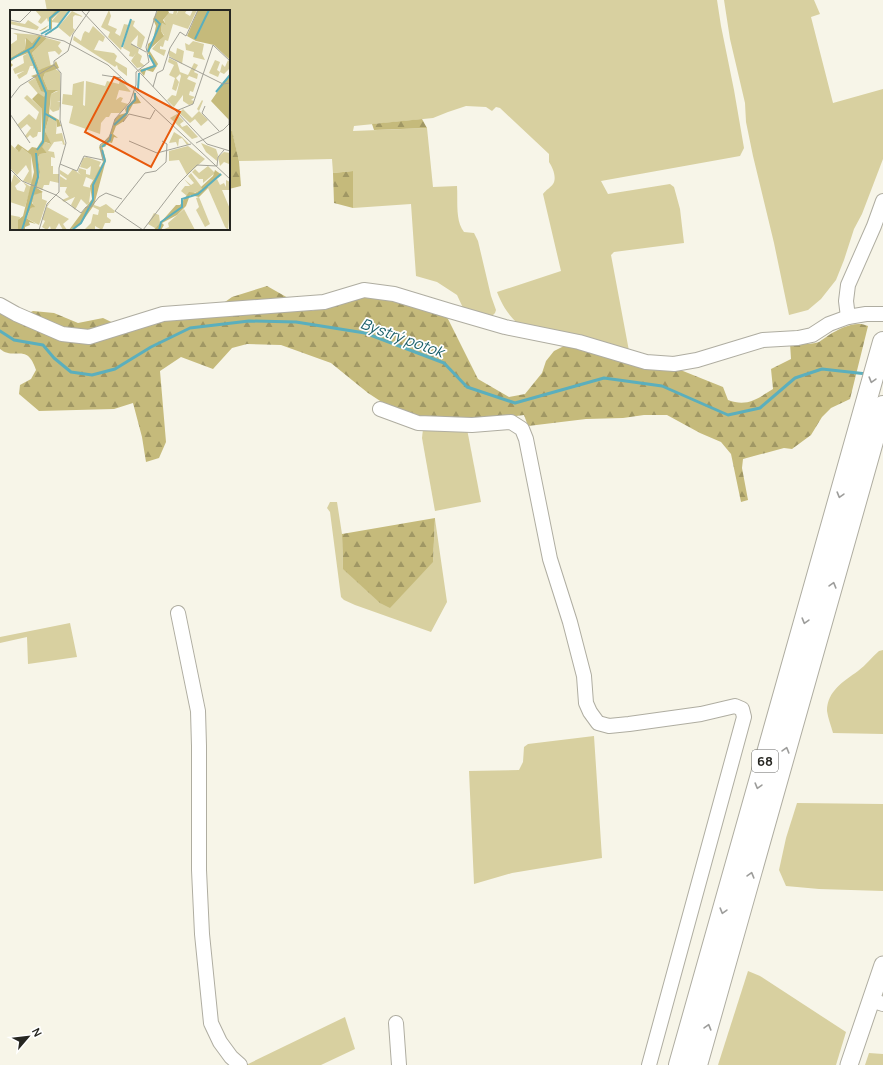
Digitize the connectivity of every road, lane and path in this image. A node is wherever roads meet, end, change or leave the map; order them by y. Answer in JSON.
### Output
{"nodes":[{"id":1,"x":883,"y":201,"type":"edge"},
{"id":2,"x":0,"y":305,"type":"edge"},
{"id":3,"x":883,"y":314,"type":"edge"},
{"id":4,"x":848,"y":317,"type":"junction"},
{"id":5,"x":883,"y":342,"type":"edge"},
{"id":6,"x":883,"y":406,"type":"edge"},
{"id":7,"x":380,"y":409,"type":"dead end"},
{"id":8,"x":867,"y":431,"type":"junction"},
{"id":9,"x":178,"y":613,"type":"dead end"},
{"id":10,"x":883,"y":965,"type":"edge"},
{"id":11,"x":877,"y":1002,"type":"edge"},
{"id":12,"x":396,"y":1023,"type":"dead end"},
{"id":13,"x":240,"y":1065,"type":"edge"},
{"id":14,"x":399,"y":1065,"type":"edge"},
{"id":15,"x":649,"y":1065,"type":"edge"},
{"id":16,"x":679,"y":1065,"type":"edge"},
{"id":17,"x":697,"y":1065,"type":"edge"},
{"id":18,"x":849,"y":1065,"type":"edge"}],
"edges":[{"from":1,"to":4,"type":"street"},
{"from":2,"to":4,"type":"street"},
{"from":3,"to":4,"type":"street"},
{"from":5,"to":8,"type":"highway","number":"68","one_way":true},
{"from":6,"to":8,"type":"highway","number":"68"},
{"from":7,"to":15,"type":"street"},
{"from":8,"to":16,"type":"highway","number":"68","one_way":true},
{"from":17,"to":8,"type":"highway","number":"68","one_way":true},
{"from":9,"to":13,"type":"street"},
{"from":10,"to":11,"type":"main road"},
{"from":11,"to":18,"type":"main road"},
{"from":12,"to":14,"type":"street"}]}
